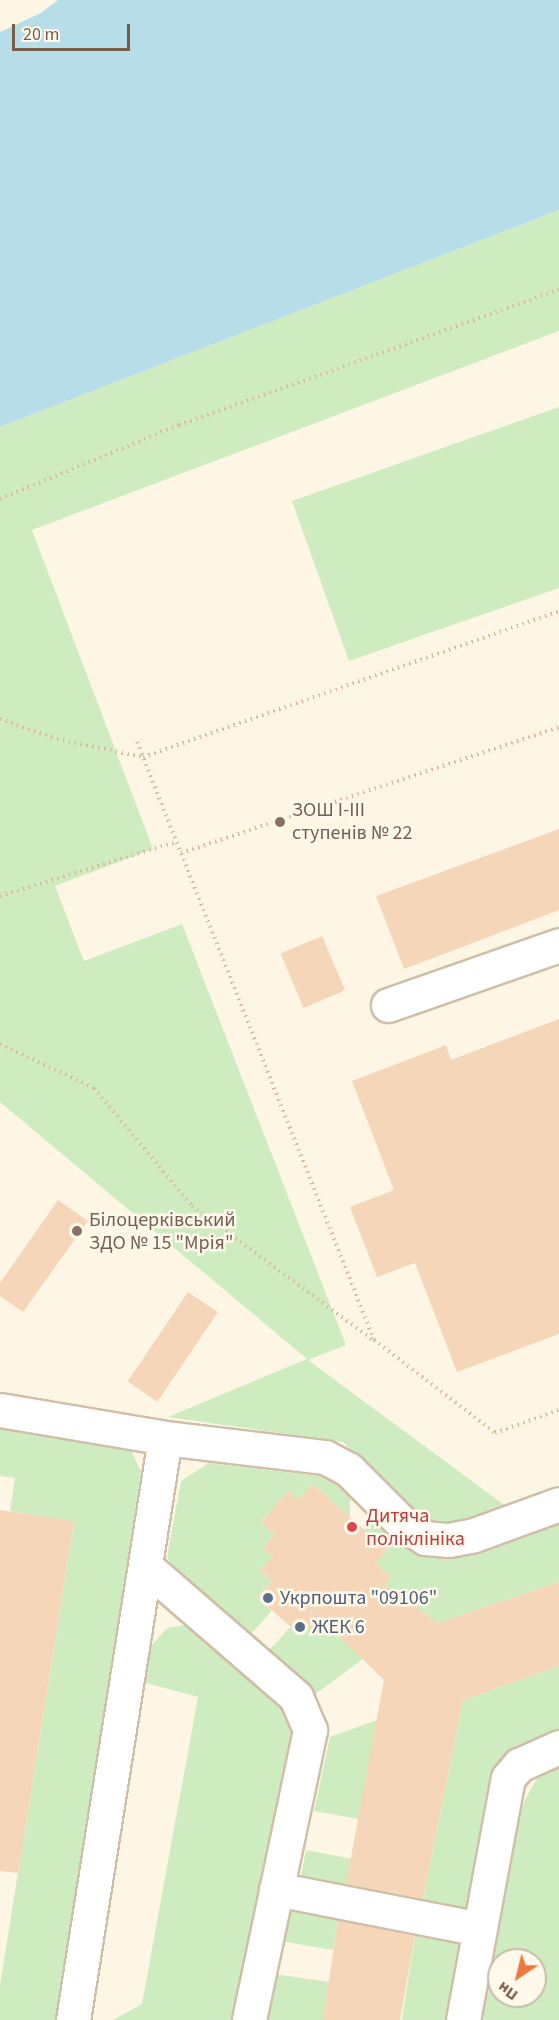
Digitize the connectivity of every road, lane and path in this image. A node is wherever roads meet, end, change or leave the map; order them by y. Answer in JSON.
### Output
{"nodes":[{"id":1,"x":559,"y":290,"type":"edge"},
{"id":2,"x":0,"y":499,"type":"edge"},
{"id":3,"x":559,"y":611,"type":"edge"},
{"id":4,"x":0,"y":719,"type":"edge"},
{"id":5,"x":559,"y":727,"type":"edge"},
{"id":6,"x":137,"y":742,"type":"dead end"},
{"id":7,"x":143,"y":758,"type":"junction"},
{"id":8,"x":177,"y":842,"type":"junction"},
{"id":9,"x":181,"y":853,"type":"junction"},
{"id":10,"x":0,"y":896,"type":"edge"},
{"id":11,"x":559,"y":945,"type":"edge"},
{"id":12,"x":388,"y":1005,"type":"dead end"},
{"id":13,"x":0,"y":1044,"type":"edge"},
{"id":14,"x":374,"y":1340,"type":"junction"},
{"id":15,"x":0,"y":1410,"type":"edge"},
{"id":16,"x":559,"y":1410,"type":"edge"},
{"id":17,"x":165,"y":1438,"type":"junction"},
{"id":18,"x":559,"y":1504,"type":"edge"},
{"id":19,"x":145,"y":1566,"type":"junction"},
{"id":20,"x":559,"y":1747,"type":"edge"},
{"id":21,"x":276,"y":1889,"type":"junction"},
{"id":22,"x":479,"y":1929,"type":"junction"},
{"id":23,"x":73,"y":2020,"type":"edge"},
{"id":24,"x":249,"y":2020,"type":"edge"},
{"id":25,"x":463,"y":2020,"type":"edge"}],
"edges":[{"from":1,"to":2,"type":"path"},
{"from":3,"to":7,"type":"path"},
{"from":4,"to":7,"type":"path"},
{"from":5,"to":9,"type":"path"},
{"from":6,"to":7,"type":"path"},
{"from":7,"to":8,"type":"path"},
{"from":8,"to":9,"type":"path"},
{"from":8,"to":10,"type":"path"},
{"from":9,"to":14,"type":"path"},
{"from":11,"to":12,"type":"lane"},
{"from":13,"to":14,"type":"path"},
{"from":14,"to":16,"type":"path"},
{"from":15,"to":17,"type":"lane"},
{"from":17,"to":18,"type":"lane"},
{"from":17,"to":19,"type":"lane"},
{"from":19,"to":21,"type":"lane"},
{"from":19,"to":23,"type":"lane"},
{"from":20,"to":22,"type":"lane"},
{"from":21,"to":22,"type":"lane"},
{"from":21,"to":24,"type":"lane"},
{"from":22,"to":25,"type":"lane"}]}
